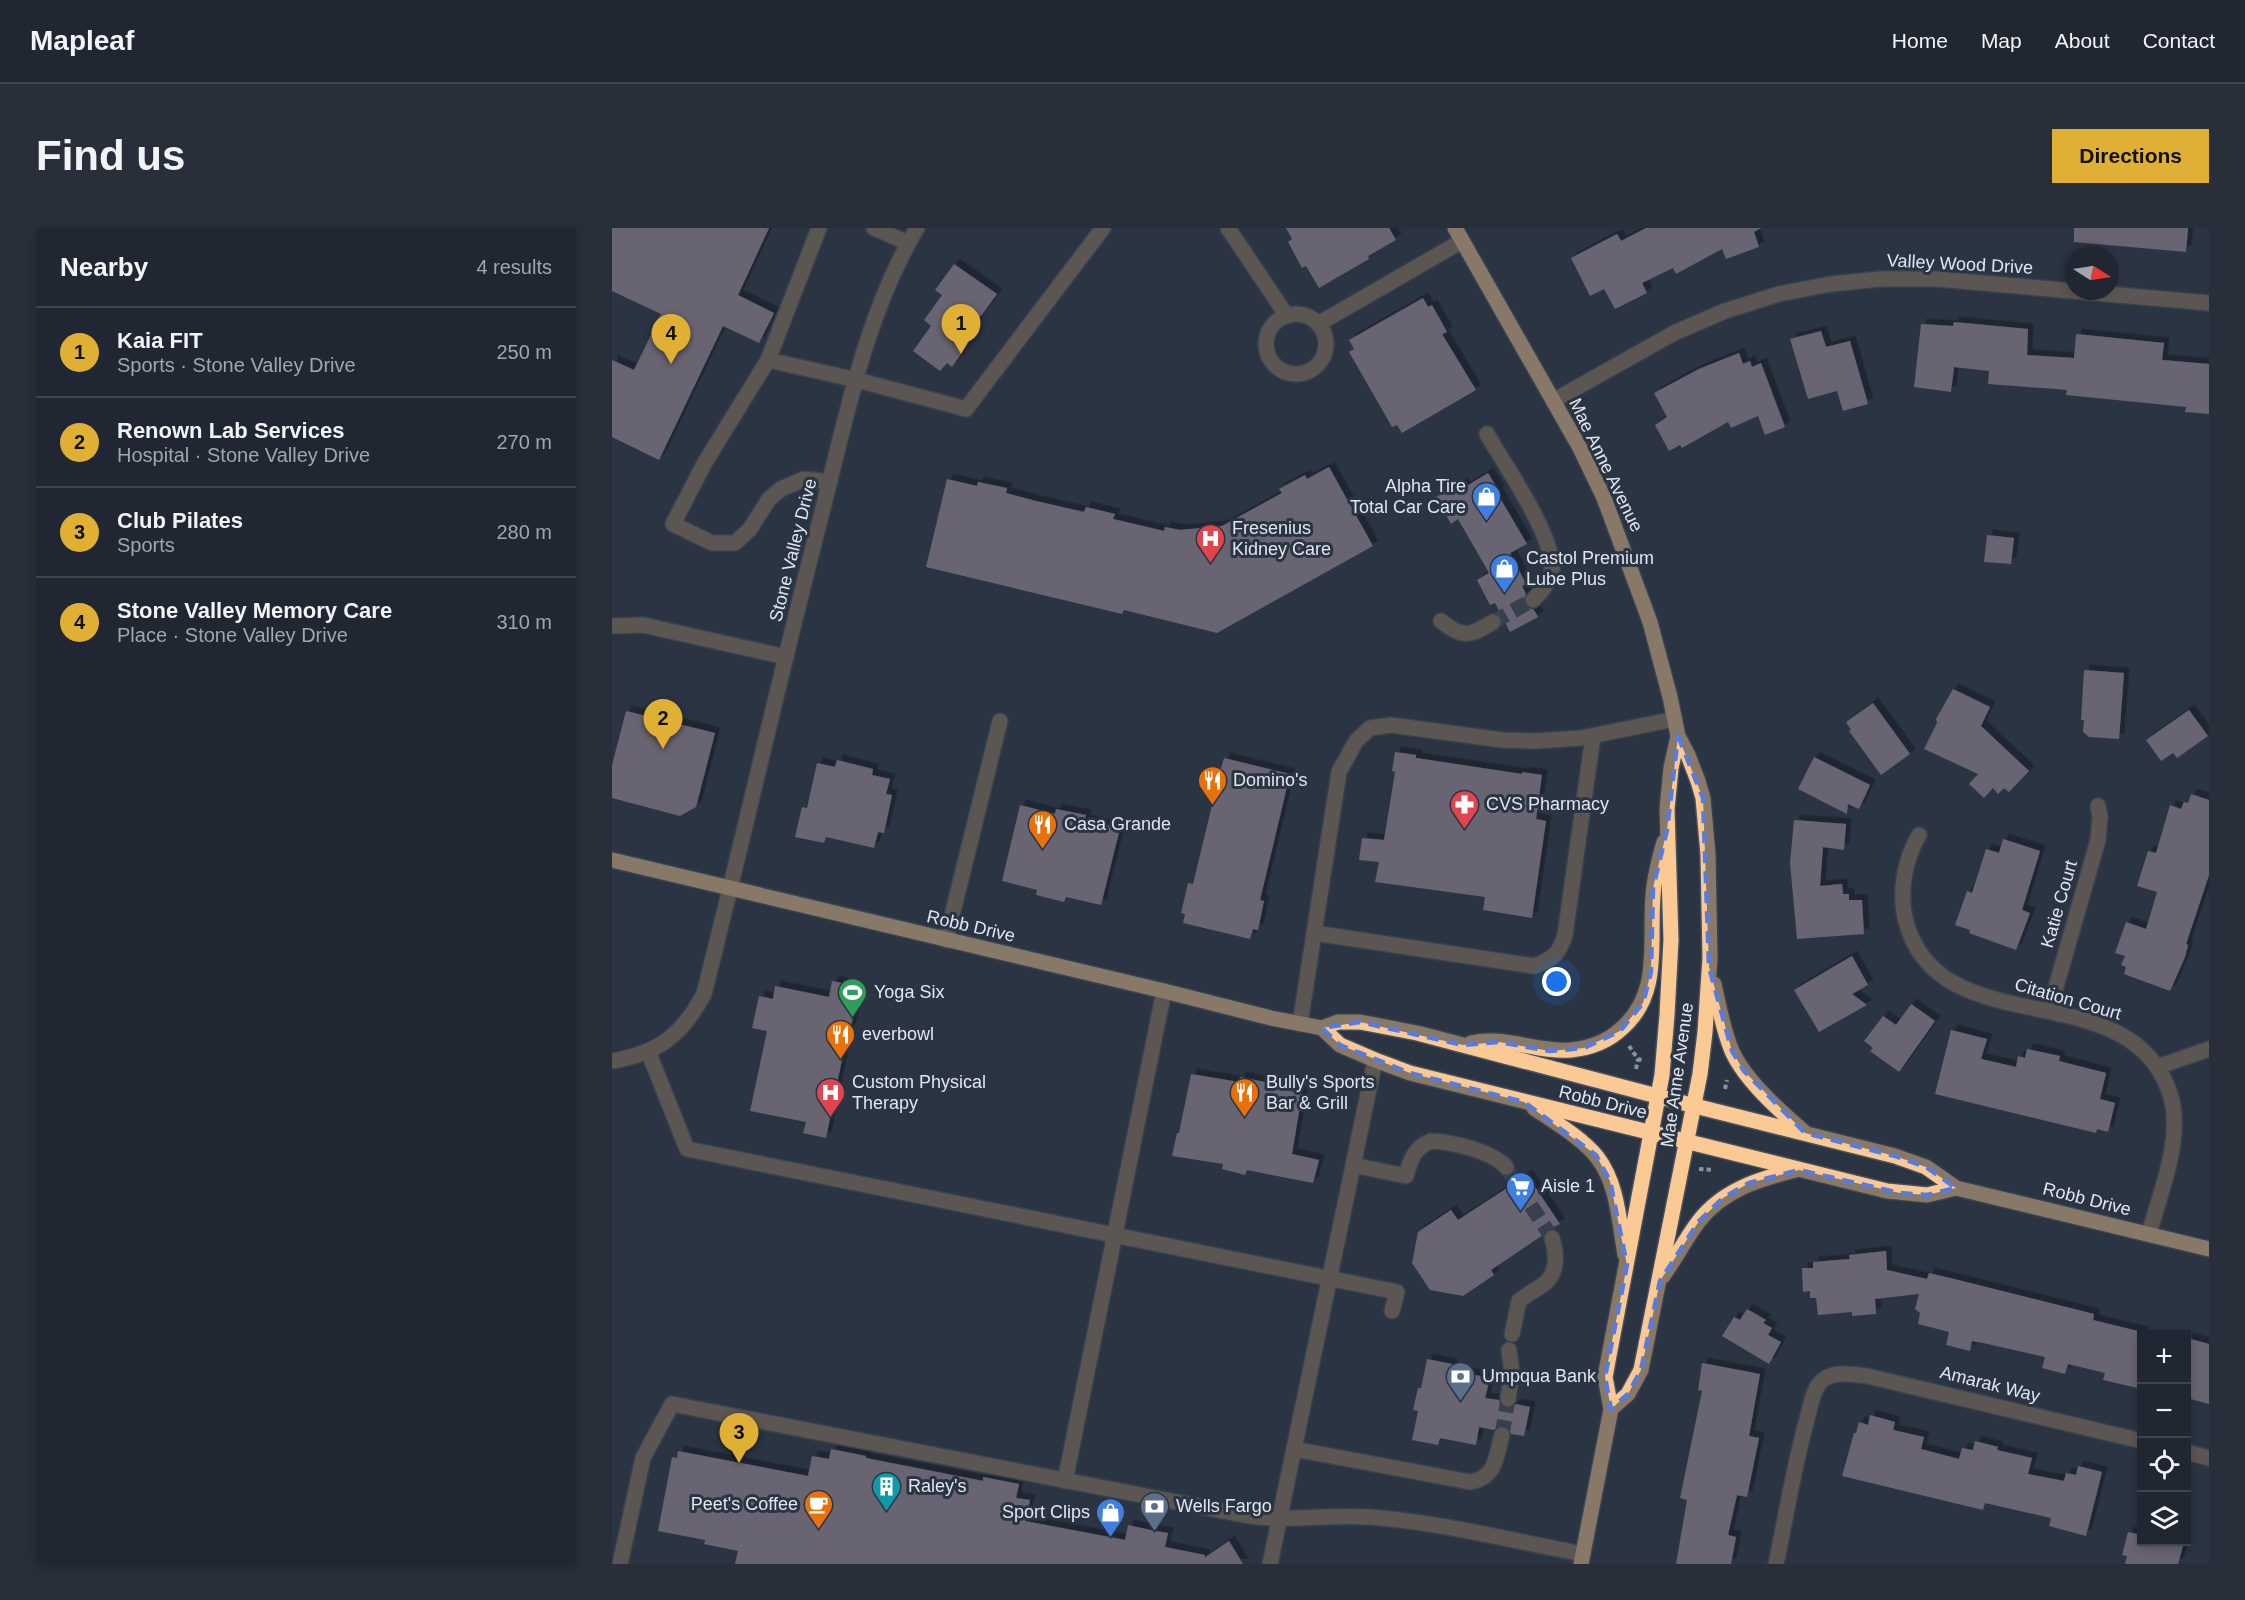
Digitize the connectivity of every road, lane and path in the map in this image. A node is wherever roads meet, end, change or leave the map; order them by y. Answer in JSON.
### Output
{"nodes":[{"id":1,"x":819,"y":228,"type":"edge"},
{"id":2,"x":874,"y":228,"type":"edge"},
{"id":3,"x":917,"y":228,"type":"edge"},
{"id":4,"x":1103,"y":228,"type":"edge"},
{"id":5,"x":1228,"y":228,"type":"edge"},
{"id":6,"x":1459,"y":235,"type":"edge"},
{"id":7,"x":908,"y":243,"type":"junction"},
{"id":8,"x":2209,"y":303,"type":"edge"},
{"id":9,"x":1287,"y":316,"type":"junction"},
{"id":10,"x":1318,"y":324,"type":"junction"},
{"id":11,"x":768,"y":360,"type":"junction"},
{"id":12,"x":856,"y":380,"type":"junction"},
{"id":13,"x":1553,"y":400,"type":"junction"},
{"id":14,"x":1487,"y":434,"type":"dead end"},
{"id":15,"x":830,"y":482,"type":"junction"},
{"id":16,"x":1533,"y":600,"type":"tunnel mouth"},
{"id":17,"x":1441,"y":621,"type":"dead end"},
{"id":18,"x":1493,"y":622,"type":"tunnel mouth"},
{"id":19,"x":612,"y":626,"type":"edge"},
{"id":20,"x":786,"y":657,"type":"junction"},
{"id":21,"x":1675,"y":719,"type":"junction"},
{"id":22,"x":1000,"y":722,"type":"dead end"},
{"id":23,"x":1593,"y":736,"type":"junction"},
{"id":24,"x":1678,"y":736,"type":"junction"},
{"id":25,"x":2098,"y":806,"type":"dead end"},
{"id":26,"x":1667,"y":830,"type":"junction"},
{"id":27,"x":1919,"y":835,"type":"dead end"},
{"id":28,"x":612,"y":860,"type":"edge"},
{"id":29,"x":730,"y":889,"type":"junction"},
{"id":30,"x":1314,"y":933,"type":"junction"},
{"id":31,"x":946,"y":940,"type":"junction"},
{"id":32,"x":1709,"y":967,"type":"junction"},
{"id":33,"x":1164,"y":991,"type":"junction"},
{"id":34,"x":2049,"y":1011,"type":"junction"},
{"id":35,"x":1300,"y":1024,"type":"junction"},
{"id":36,"x":1322,"y":1028,"type":"junction"},
{"id":37,"x":1625,"y":1039,"type":"dead end"},
{"id":38,"x":1463,"y":1045,"type":"junction"},
{"id":39,"x":2209,"y":1048,"type":"edge"},
{"id":40,"x":648,"y":1051,"type":"junction"},
{"id":41,"x":1638,"y":1059,"type":"junction"},
{"id":42,"x":612,"y":1060,"type":"edge"},
{"id":43,"x":1375,"y":1060,"type":"junction"},
{"id":44,"x":1648,"y":1062,"type":"dead end"},
{"id":45,"x":2157,"y":1067,"type":"junction"},
{"id":46,"x":1636,"y":1069,"type":"dead end"},
{"id":47,"x":1716,"y":1078,"type":"dead end"},
{"id":48,"x":1726,"y":1081,"type":"dead end"},
{"id":49,"x":1658,"y":1096,"type":"junction"},
{"id":50,"x":1524,"y":1102,"type":"junction"},
{"id":51,"x":1695,"y":1106,"type":"junction"},
{"id":52,"x":1805,"y":1133,"type":"junction"},
{"id":53,"x":1651,"y":1134,"type":"junction"},
{"id":54,"x":1688,"y":1143,"type":"junction"},
{"id":55,"x":1353,"y":1166,"type":"junction"},
{"id":56,"x":1506,"y":1167,"type":"tunnel mouth"},
{"id":57,"x":1699,"y":1169,"type":"dead end"},
{"id":58,"x":1713,"y":1170,"type":"dead end"},
{"id":59,"x":1799,"y":1170,"type":"junction"},
{"id":60,"x":1956,"y":1188,"type":"junction"},
{"id":61,"x":2149,"y":1234,"type":"junction"},
{"id":62,"x":1114,"y":1235,"type":"junction"},
{"id":63,"x":1552,"y":1238,"type":"tunnel mouth"},
{"id":64,"x":2209,"y":1249,"type":"edge"},
{"id":65,"x":1627,"y":1265,"type":"junction"},
{"id":66,"x":1329,"y":1278,"type":"junction"},
{"id":67,"x":1660,"y":1281,"type":"junction"},
{"id":68,"x":1392,"y":1311,"type":"dead end"},
{"id":69,"x":1512,"y":1334,"type":"dead end"},
{"id":70,"x":1509,"y":1350,"type":"dead end"},
{"id":71,"x":1508,"y":1399,"type":"tunnel mouth"},
{"id":72,"x":1611,"y":1409,"type":"junction"},
{"id":73,"x":1502,"y":1435,"type":"tunnel mouth"},
{"id":74,"x":2137,"y":1440,"type":"edge"},
{"id":75,"x":1294,"y":1449,"type":"junction"},
{"id":76,"x":2191,"y":1453,"type":"edge"},
{"id":77,"x":2209,"y":1458,"type":"edge"},
{"id":78,"x":1065,"y":1481,"type":"junction"},
{"id":79,"x":1279,"y":1518,"type":"junction"},
{"id":80,"x":1582,"y":1559,"type":"edge"},
{"id":81,"x":620,"y":1564,"type":"edge"},
{"id":82,"x":1270,"y":1564,"type":"edge"},
{"id":83,"x":1776,"y":1564,"type":"edge"}],
"edges":[{"from":1,"to":11,"type":"street"},
{"from":2,"to":7,"type":"street"},
{"from":3,"to":7,"type":"street","name":"Stone Valley Drive"},
{"from":4,"to":12,"type":"street"},
{"from":5,"to":9,"type":"street"},
{"from":6,"to":10,"type":"street"},
{"from":6,"to":13,"type":"main road","name":"Mae Anne Avenue"},
{"from":7,"to":12,"type":"street","name":"Stone Valley Drive"},
{"from":8,"to":13,"type":"street","name":"Valley Wood Drive"},
{"from":9,"to":10,"type":"street"},
{"from":9,"to":10,"type":"street"},
{"from":11,"to":12,"type":"street"},
{"from":11,"to":15,"type":"street"},
{"from":12,"to":15,"type":"street","name":"Stone Valley Drive"},
{"from":13,"to":21,"type":"main road","name":"Mae Anne Avenue"},
{"from":14,"to":16,"type":"street"},
{"from":15,"to":20,"type":"street","name":"Stone Valley Drive"},
{"from":17,"to":18,"type":"street"},
{"from":19,"to":20,"type":"street"},
{"from":20,"to":29,"type":"street","name":"Stone Valley Drive"},
{"from":21,"to":23,"type":"street"},
{"from":21,"to":24,"type":"main road","name":"Mae Anne Avenue"},
{"from":22,"to":31,"type":"street"},
{"from":23,"to":30,"type":"street"},
{"from":23,"to":30,"type":"street"},
{"from":24,"to":26,"type":"main road","name":"Mae Anne Avenue"},
{"from":24,"to":32,"type":"main road","name":"Mae Anne Avenue"},
{"from":25,"to":34,"type":"street","name":"Katie Court"},
{"from":26,"to":38,"type":"main road"},
{"from":26,"to":49,"type":"main road","name":"Mae Anne Avenue"},
{"from":27,"to":34,"type":"street","name":"Citation Court"},
{"from":28,"to":29,"type":"main road","name":"Robb Drive"},
{"from":29,"to":31,"type":"main road","name":"Robb Drive"},
{"from":29,"to":40,"type":"street","name":"Stone Valley Drive"},
{"from":30,"to":35,"type":"street"},
{"from":31,"to":33,"type":"main road","name":"Robb Drive"},
{"from":32,"to":51,"type":"main road","name":"Mae Anne Avenue"},
{"from":32,"to":52,"type":"main road"},
{"from":33,"to":35,"type":"main road","name":"Robb Drive"},
{"from":33,"to":62,"type":"street"},
{"from":34,"to":45,"type":"street","name":"Citation Court"},
{"from":35,"to":36,"type":"main road","name":"Robb Drive"},
{"from":36,"to":38,"type":"main road","name":"Robb Drive"},
{"from":36,"to":43,"type":"main road","name":"Robb Drive"},
{"from":37,"to":41,"type":"path"},
{"from":38,"to":49,"type":"main road","name":"Robb Drive"},
{"from":39,"to":45,"type":"street"},
{"from":40,"to":42,"type":"street","name":"Stone Valley Drive"},
{"from":40,"to":62,"type":"street"},
{"from":41,"to":44,"type":"path"},
{"from":41,"to":46,"type":"path"},
{"from":43,"to":50,"type":"main road","name":"Robb Drive"},
{"from":43,"to":55,"type":"street"},
{"from":45,"to":61,"type":"street","name":"Citation Court"},
{"from":47,"to":48,"type":"path"},
{"from":49,"to":51,"type":"main road","name":"Robb Drive"},
{"from":49,"to":53,"type":"main road","name":"Mae Anne Avenue"},
{"from":50,"to":53,"type":"main road","name":"Robb Drive"},
{"from":50,"to":65,"type":"main road"},
{"from":51,"to":52,"type":"main road","name":"Robb Drive"},
{"from":51,"to":54,"type":"main road","name":"Mae Anne Avenue"},
{"from":52,"to":60,"type":"main road","name":"Robb Drive"},
{"from":53,"to":54,"type":"main road","name":"Robb Drive"},
{"from":53,"to":65,"type":"main road","name":"Mae Anne Avenue"},
{"from":54,"to":59,"type":"main road","name":"Robb Drive"},
{"from":54,"to":67,"type":"main road","name":"Mae Anne Avenue"},
{"from":55,"to":56,"type":"street"},
{"from":55,"to":66,"type":"street"},
{"from":57,"to":58,"type":"path"},
{"from":59,"to":60,"type":"main road","name":"Robb Drive"},
{"from":59,"to":67,"type":"main road"},
{"from":60,"to":61,"type":"main road","name":"Robb Drive"},
{"from":61,"to":64,"type":"main road","name":"Robb Drive"},
{"from":62,"to":66,"type":"street"},
{"from":62,"to":78,"type":"street"},
{"from":63,"to":69,"type":"street"},
{"from":65,"to":72,"type":"main road","name":"Mae Anne Avenue"},
{"from":66,"to":68,"type":"street"},
{"from":66,"to":75,"type":"street"},
{"from":67,"to":72,"type":"main road","name":"Mae Anne Avenue"},
{"from":70,"to":71,"type":"street"},
{"from":72,"to":80,"type":"main road","name":"Mae Anne Avenue"},
{"from":73,"to":75,"type":"street"},
{"from":74,"to":83,"type":"street","name":"Amarak Way"},
{"from":75,"to":79,"type":"street"},
{"from":76,"to":77,"type":"street"},
{"from":78,"to":79,"type":"street"},
{"from":78,"to":81,"type":"street"},
{"from":79,"to":80,"type":"street"},
{"from":79,"to":82,"type":"street"}]}
